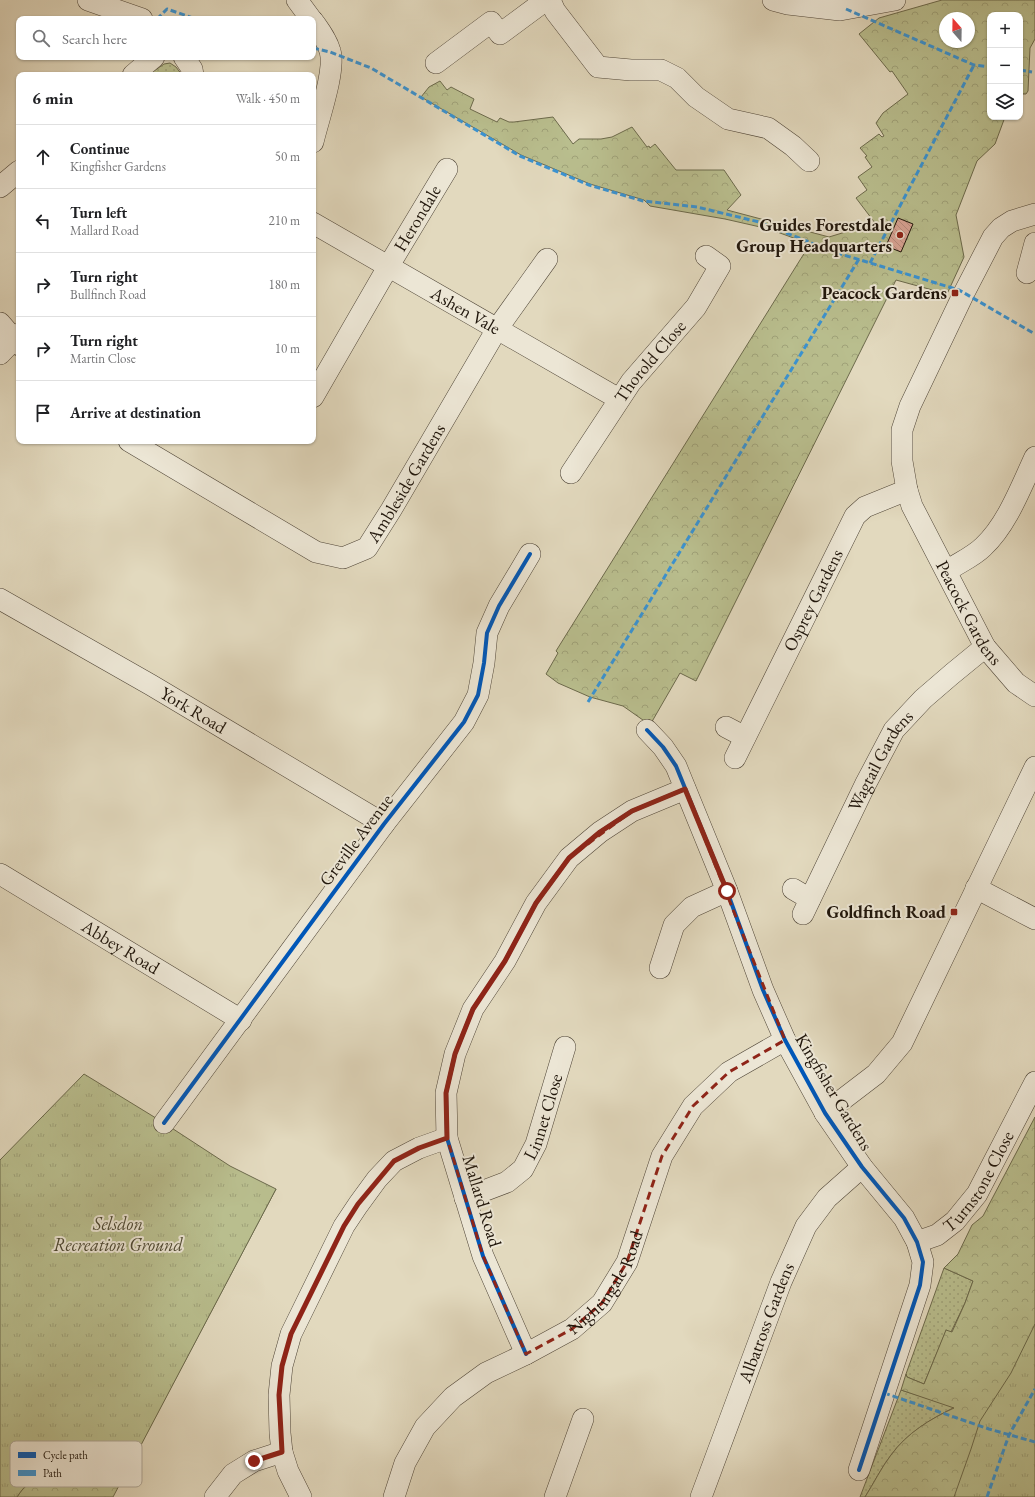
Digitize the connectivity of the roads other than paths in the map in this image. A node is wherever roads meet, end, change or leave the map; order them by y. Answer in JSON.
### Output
{"nodes":[{"id":1,"x":88,"y":0,"type":"edge"},
{"id":2,"x":297,"y":0,"type":"edge"},
{"id":3,"x":546,"y":0,"type":"edge"},
{"id":4,"x":550,"y":0,"type":"edge"},
{"id":5,"x":773,"y":0,"type":"edge"},
{"id":6,"x":895,"y":0,"type":"edge"},
{"id":7,"x":133,"y":16,"type":"edge"},
{"id":8,"x":309,"y":16,"type":"edge"},
{"id":9,"x":316,"y":26,"type":"edge"},
{"id":10,"x":150,"y":60,"type":"edge"},
{"id":11,"x":186,"y":60,"type":"edge"},
{"id":12,"x":436,"y":64,"type":"dead end"},
{"id":13,"x":136,"y":72,"type":"edge"},
{"id":14,"x":192,"y":72,"type":"edge"},
{"id":15,"x":316,"y":130,"type":"edge"},
{"id":16,"x":809,"y":161,"type":"dead end"},
{"id":17,"x":447,"y":169,"type":"dead end"},
{"id":18,"x":16,"y":174,"type":"edge"},
{"id":19,"x":0,"y":187,"type":"edge"},
{"id":20,"x":1035,"y":214,"type":"edge"},
{"id":21,"x":316,"y":225,"type":"edge"},
{"id":22,"x":1035,"y":243,"type":"edge"},
{"id":23,"x":706,"y":256,"type":"dead end"},
{"id":24,"x":547,"y":259,"type":"dead end"},
{"id":25,"x":388,"y":267,"type":"junction"},
{"id":26,"x":1027,"y":273,"type":"dead end"},
{"id":27,"x":0,"y":322,"type":"edge"},
{"id":28,"x":497,"y":329,"type":"junction"},
{"id":29,"x":13,"y":343,"type":"edge"},
{"id":30,"x":316,"y":392,"type":"edge"},
{"id":31,"x":619,"y":399,"type":"junction"},
{"id":32,"x":140,"y":444,"type":"edge"},
{"id":33,"x":151,"y":447,"type":"edge"},
{"id":34,"x":1035,"y":457,"type":"edge"},
{"id":35,"x":571,"y":473,"type":"dead end"},
{"id":36,"x":907,"y":490,"type":"junction"},
{"id":37,"x":530,"y":554,"type":"dead end"},
{"id":38,"x":947,"y":571,"type":"junction"},
{"id":39,"x":0,"y":599,"type":"edge"},
{"id":40,"x":985,"y":647,"type":"junction"},
{"id":41,"x":1035,"y":696,"type":"edge"},
{"id":42,"x":726,"y":727,"type":"dead end"},
{"id":43,"x":647,"y":730,"type":"dead end"},
{"id":44,"x":745,"y":737,"type":"junction"},
{"id":45,"x":735,"y":758,"type":"dead end"},
{"id":46,"x":1035,"y":767,"type":"edge"},
{"id":47,"x":685,"y":789,"type":"junction"},
{"id":48,"x":384,"y":824,"type":"junction"},
{"id":49,"x":0,"y":874,"type":"edge"},
{"id":50,"x":976,"y":888,"type":"junction"},
{"id":51,"x":727,"y":891,"type":"junction"},
{"id":52,"x":802,"y":901,"type":"dead end"},
{"id":53,"x":1035,"y":920,"type":"edge"},
{"id":54,"x":659,"y":956,"type":"dead end"},
{"id":55,"x":240,"y":1020,"type":"junction"},
{"id":56,"x":785,"y":1040,"type":"junction"},
{"id":57,"x":565,"y":1047,"type":"dead end"},
{"id":58,"x":1035,"y":1082,"type":"edge"},
{"id":59,"x":826,"y":1113,"type":"junction"},
{"id":60,"x":164,"y":1123,"type":"dead end"},
{"id":61,"x":447,"y":1138,"type":"junction"},
{"id":62,"x":862,"y":1167,"type":"junction"},
{"id":63,"x":465,"y":1198,"type":"junction"},
{"id":64,"x":917,"y":1242,"type":"junction"},
{"id":65,"x":526,"y":1354,"type":"junction"},
{"id":66,"x":584,"y":1432,"type":"dead end"},
{"id":67,"x":282,"y":1452,"type":"junction"},
{"id":68,"x":859,"y":1470,"type":"dead end"},
{"id":69,"x":215,"y":1497,"type":"edge"},
{"id":70,"x":301,"y":1497,"type":"edge"},
{"id":71,"x":394,"y":1497,"type":"edge"},
{"id":72,"x":555,"y":1497,"type":"edge"},
{"id":73,"x":701,"y":1497,"type":"edge"}],
"edges":[{"from":1,"to":7,"type":"street"},
{"from":2,"to":8,"type":"street"},
{"from":3,"to":12,"type":"street"},
{"from":4,"to":16,"type":"street"},
{"from":5,"to":6,"type":"street"},
{"from":9,"to":15,"type":"street"},
{"from":10,"to":13,"type":"street"},
{"from":11,"to":14,"type":"street"},
{"from":17,"to":25,"type":"street","name":"Herondale"},
{"from":18,"to":19,"type":"street"},
{"from":20,"to":36,"type":"street","name":"Peacock Gardens"},
{"from":21,"to":25,"type":"street","name":"Ashen Vale"},
{"from":22,"to":26,"type":"street"},
{"from":23,"to":31,"type":"street","name":"Thorold Close"},
{"from":24,"to":28,"type":"street","name":"Ambleside Gardens"},
{"from":25,"to":28,"type":"street","name":"Ashen Vale"},
{"from":25,"to":30,"type":"street","name":"Herondale"},
{"from":27,"to":29,"type":"street"},
{"from":28,"to":31,"type":"street","name":"Ashen Vale"},
{"from":28,"to":33,"type":"street","name":"Ambleside Gardens"},
{"from":31,"to":35,"type":"street","name":"Thorold Close"},
{"from":32,"to":33,"type":"street","name":"Ambleside Gardens"},
{"from":34,"to":38,"type":"street"},
{"from":36,"to":38,"type":"street","name":"Peacock Gardens"},
{"from":36,"to":44,"type":"street","name":"Osprey Gardens"},
{"from":37,"to":48,"type":"street","name":"Greville Avenue"},
{"from":38,"to":40,"type":"street","name":"Peacock Gardens"},
{"from":39,"to":48,"type":"street","name":"York Road"},
{"from":40,"to":41,"type":"street","name":"Peacock Gardens"},
{"from":40,"to":52,"type":"street","name":"Wagtail Gardens"},
{"from":42,"to":44,"type":"street"},
{"from":43,"to":47,"type":"street","name":"Kingfisher Gardens"},
{"from":44,"to":45,"type":"street","name":"Osprey Gardens"},
{"from":46,"to":50,"type":"street"},
{"from":47,"to":51,"type":"street","name":"Kingfisher Gardens"},
{"from":47,"to":61,"type":"street","name":"Mallard Road"},
{"from":48,"to":55,"type":"street","name":"Greville Avenue"},
{"from":49,"to":55,"type":"street","name":"Abbey Road"},
{"from":50,"to":53,"type":"street"},
{"from":50,"to":59,"type":"street"},
{"from":51,"to":54,"type":"street"},
{"from":51,"to":56,"type":"street","name":"Kingfisher Gardens"},
{"from":55,"to":60,"type":"street","name":"Greville Avenue"},
{"from":56,"to":59,"type":"street","name":"Kingfisher Gardens"},
{"from":56,"to":65,"type":"street","name":"Nightingale Road"},
{"from":57,"to":63,"type":"street","name":"Linnet Close"},
{"from":58,"to":64,"type":"street","name":"Turnstone Close"},
{"from":59,"to":62,"type":"street","name":"Kingfisher Gardens"},
{"from":61,"to":63,"type":"street","name":"Mallard Road"},
{"from":61,"to":67,"type":"street"},
{"from":62,"to":64,"type":"street","name":"Kingfisher Gardens"},
{"from":62,"to":73,"type":"street","name":"Albatross Gardens"},
{"from":63,"to":65,"type":"street","name":"Mallard Road"},
{"from":64,"to":68,"type":"street","name":"Kingfisher Gardens"},
{"from":65,"to":71,"type":"street","name":"Nightingale Road"},
{"from":66,"to":72,"type":"street"},
{"from":67,"to":69,"type":"street"},
{"from":67,"to":70,"type":"street"}]}
